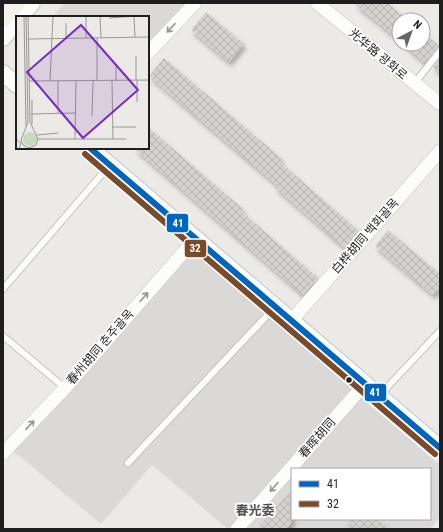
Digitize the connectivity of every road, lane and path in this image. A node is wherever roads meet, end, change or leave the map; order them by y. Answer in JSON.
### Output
{"nodes":[{"id":1,"x":16,"y":3,"type":"edge"},
{"id":2,"x":32,"y":3,"type":"edge"},
{"id":3,"x":195,"y":3,"type":"edge"},
{"id":4,"x":317,"y":3,"type":"edge"},
{"id":5,"x":21,"y":16,"type":"edge"},
{"id":6,"x":3,"y":18,"type":"edge"},
{"id":7,"x":16,"y":22,"type":"edge"},
{"id":8,"x":3,"y":38,"type":"edge"},
{"id":9,"x":440,"y":51,"type":"edge"},
{"id":10,"x":149,"y":52,"type":"edge"},
{"id":11,"x":3,"y":73,"type":"edge"},
{"id":12,"x":16,"y":84,"type":"edge"},
{"id":13,"x":414,"y":84,"type":"junction"},
{"id":14,"x":440,"y":104,"type":"edge"},
{"id":15,"x":91,"y":149,"type":"edge"},
{"id":16,"x":440,"y":151,"type":"edge"},
{"id":17,"x":110,"y":165,"type":"junction"},
{"id":18,"x":195,"y":239,"type":"junction"},
{"id":19,"x":3,"y":289,"type":"edge"},
{"id":20,"x":275,"y":307,"type":"junction"},
{"id":21,"x":291,"y":321,"type":"junction"},
{"id":22,"x":440,"y":331,"type":"edge"},
{"id":23,"x":3,"y":336,"type":"edge"},
{"id":24,"x":365,"y":384,"type":"junction"},
{"id":25,"x":65,"y":388,"type":"junction"},
{"id":26,"x":379,"y":396,"type":"junction"},
{"id":27,"x":440,"y":448,"type":"edge"},
{"id":28,"x":3,"y":453,"type":"edge"},
{"id":29,"x":128,"y":464,"type":"dead end"},
{"id":30,"x":237,"y":529,"type":"edge"}],
"edges":[{"from":1,"to":6,"type":"main road"},
{"from":2,"to":5,"type":"street"},
{"from":3,"to":10,"type":"street","one_way":true},
{"from":4,"to":13,"type":"street","name":"光华路 광화로"},
{"from":7,"to":8,"type":"street"},
{"from":9,"to":13,"type":"lane"},
{"from":11,"to":12,"type":"street"},
{"from":13,"to":14,"type":"street","name":"光华路 광화로"},
{"from":15,"to":17,"type":"street"},
{"from":16,"to":21,"type":"street","name":"白桦胡同 백화골목"},
{"from":17,"to":18,"type":"street"},
{"from":17,"to":19,"type":"lane"},
{"from":18,"to":20,"type":"street"},
{"from":25,"to":18,"type":"street","name":"春州胡同 춘주골목","one_way":true},
{"from":20,"to":21,"type":"street"},
{"from":20,"to":29,"type":"lane"},
{"from":21,"to":24,"type":"street"},
{"from":22,"to":26,"type":"lane"},
{"from":23,"to":25,"type":"lane"},
{"from":24,"to":26,"type":"street"},
{"from":24,"to":30,"type":"street","name":"春晖胡同","one_way":true},
{"from":28,"to":25,"type":"street","name":"春州胡同 춘주골목","one_way":true},
{"from":26,"to":27,"type":"street"}]}
